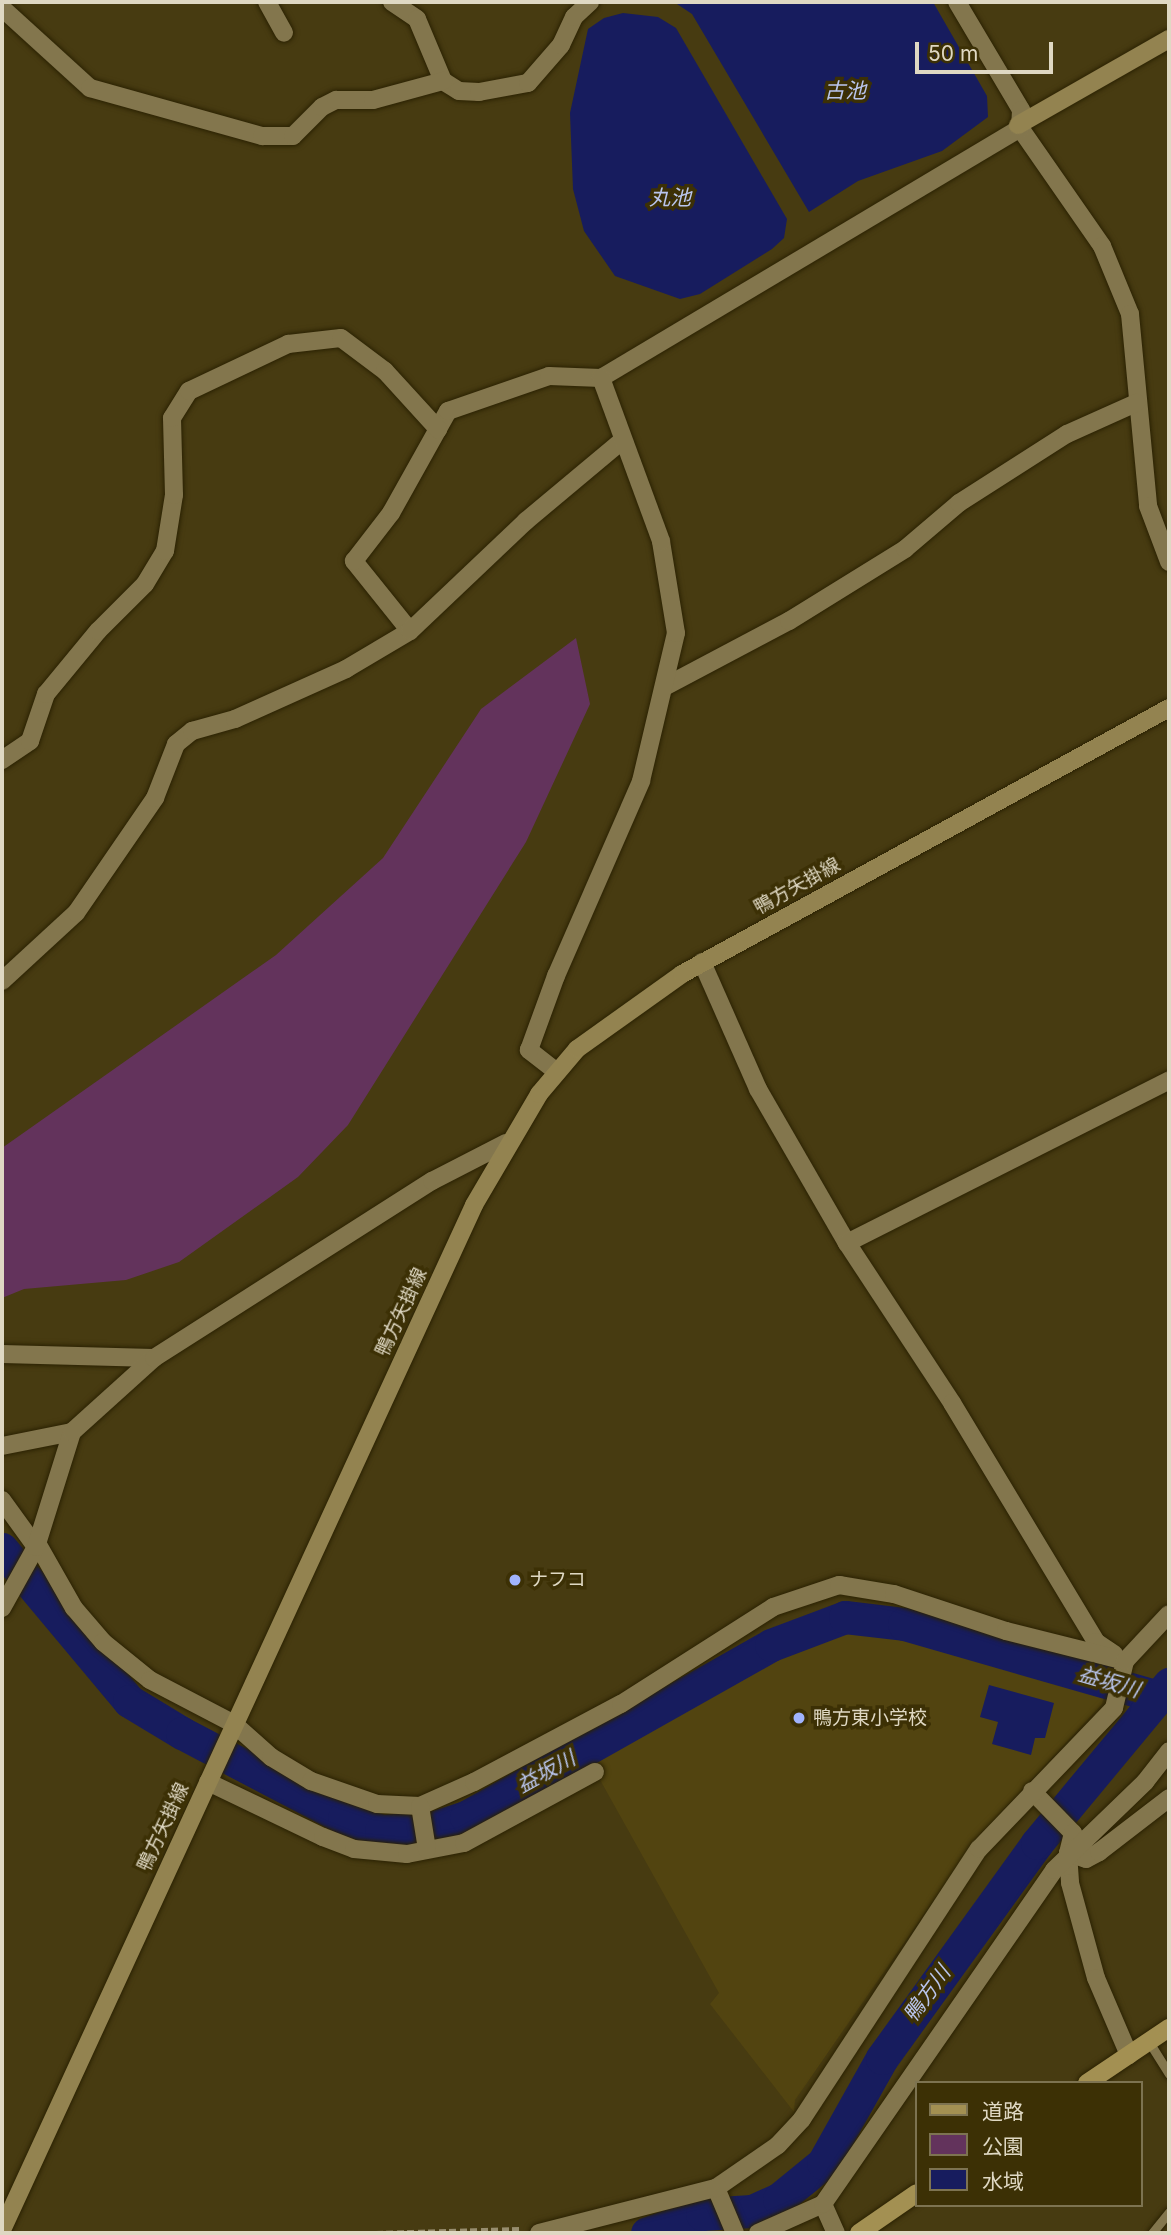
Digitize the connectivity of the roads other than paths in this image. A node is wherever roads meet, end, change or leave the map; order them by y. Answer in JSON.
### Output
{"nodes":[{"id":1,"x":267,"y":2,"type":"edge"},
{"id":2,"x":392,"y":2,"type":"edge"},
{"id":3,"x":590,"y":2,"type":"edge"},
{"id":4,"x":957,"y":2,"type":"edge"},
{"id":5,"x":2,"y":8,"type":"edge"},
{"id":6,"x":284,"y":33,"type":"dead end"},
{"id":7,"x":1169,"y":40,"type":"edge"},
{"id":8,"x":443,"y":81,"type":"junction"},
{"id":9,"x":1019,"y":127,"type":"junction"},
{"id":10,"x":601,"y":378,"type":"junction"},
{"id":11,"x":1136,"y":403,"type":"junction"},
{"id":12,"x":438,"y":429,"type":"junction"},
{"id":13,"x":623,"y":440,"type":"junction"},
{"id":14,"x":1169,"y":562,"type":"edge"},
{"id":15,"x":410,"y":631,"type":"junction"},
{"id":16,"x":666,"y":686,"type":"junction"},
{"id":17,"x":1169,"y":708,"type":"edge"},
{"id":18,"x":2,"y":761,"type":"edge"},
{"id":19,"x":702,"y":962,"type":"junction"},
{"id":20,"x":2,"y":981,"type":"edge"},
{"id":21,"x":557,"y":1072,"type":"junction"},
{"id":22,"x":1169,"y":1080,"type":"edge"},
{"id":23,"x":506,"y":1143,"type":"junction"},
{"id":24,"x":847,"y":1243,"type":"junction"},
{"id":25,"x":2,"y":1354,"type":"edge"},
{"id":26,"x":155,"y":1358,"type":"junction"},
{"id":27,"x":72,"y":1432,"type":"junction"},
{"id":28,"x":2,"y":1446,"type":"edge"},
{"id":29,"x":2,"y":1500,"type":"edge"},
{"id":30,"x":35,"y":1548,"type":"junction"},
{"id":31,"x":2,"y":1608,"type":"edge"},
{"id":32,"x":1169,"y":1614,"type":"edge"},
{"id":33,"x":1125,"y":1662,"type":"junction"},
{"id":34,"x":233,"y":1728,"type":"junction"},
{"id":35,"x":1169,"y":1751,"type":"edge"},
{"id":36,"x":595,"y":1772,"type":"dead end"},
{"id":37,"x":211,"y":1774,"type":"junction"},
{"id":38,"x":1036,"y":1796,"type":"junction"},
{"id":39,"x":1169,"y":1798,"type":"edge"},
{"id":40,"x":420,"y":1806,"type":"junction"},
{"id":41,"x":427,"y":1849,"type":"junction"},
{"id":42,"x":1068,"y":1853,"type":"junction"},
{"id":43,"x":1169,"y":2028,"type":"edge"},
{"id":44,"x":1149,"y":2042,"type":"junction"},
{"id":45,"x":1129,"y":2055,"type":"junction"},
{"id":46,"x":1169,"y":2074,"type":"edge"},
{"id":47,"x":1090,"y":2081,"type":"edge"},
{"id":48,"x":716,"y":2193,"type":"junction"},
{"id":49,"x":916,"y":2194,"type":"edge"},
{"id":50,"x":823,"y":2204,"type":"junction"},
{"id":51,"x":1169,"y":2213,"type":"edge"},
{"id":52,"x":2,"y":2230,"type":"edge"},
{"id":53,"x":539,"y":2232,"type":"edge"},
{"id":54,"x":734,"y":2233,"type":"edge"},
{"id":55,"x":758,"y":2233,"type":"edge"},
{"id":56,"x":836,"y":2233,"type":"edge"},
{"id":57,"x":859,"y":2233,"type":"edge"},
{"id":58,"x":1152,"y":2233,"type":"edge"}],
"edges":[{"from":1,"to":6,"type":"street"},
{"from":2,"to":8,"type":"street"},
{"from":3,"to":8,"type":"street"},
{"from":4,"to":9,"type":"street"},
{"from":5,"to":8,"type":"street"},
{"from":7,"to":9,"type":"main road"},
{"from":9,"to":10,"type":"street"},
{"from":9,"to":11,"type":"street"},
{"from":10,"to":12,"type":"street"},
{"from":10,"to":13,"type":"street"},
{"from":11,"to":14,"type":"street"},
{"from":11,"to":16,"type":"street"},
{"from":12,"to":15,"type":"street"},
{"from":12,"to":18,"type":"street"},
{"from":13,"to":15,"type":"street"},
{"from":13,"to":16,"type":"street"},
{"from":15,"to":20,"type":"street"},
{"from":16,"to":21,"type":"street"},
{"from":17,"to":19,"type":"main road","name":"鴨方矢掛線"},
{"from":19,"to":21,"type":"main road","name":"鴨方矢掛線"},
{"from":19,"to":24,"type":"street"},
{"from":21,"to":23,"type":"main road","name":"鴨方矢掛線"},
{"from":22,"to":24,"type":"street"},
{"from":23,"to":26,"type":"street"},
{"from":23,"to":34,"type":"main road","name":"鴨方矢掛線"},
{"from":24,"to":33,"type":"street"},
{"from":25,"to":26,"type":"street"},
{"from":26,"to":27,"type":"street"},
{"from":27,"to":28,"type":"street"},
{"from":27,"to":30,"type":"street"},
{"from":29,"to":30,"type":"street"},
{"from":30,"to":31,"type":"street"},
{"from":30,"to":34,"type":"street"},
{"from":32,"to":33,"type":"street"},
{"from":33,"to":38,"type":"street"},
{"from":33,"to":40,"type":"street"},
{"from":34,"to":37,"type":"main road","name":"鴨方矢掛線"},
{"from":34,"to":40,"type":"street"},
{"from":35,"to":42,"type":"street"},
{"from":36,"to":41,"type":"street"},
{"from":37,"to":41,"type":"street"},
{"from":37,"to":52,"type":"main road","name":"鴨方矢掛線"},
{"from":38,"to":42,"type":"street"},
{"from":38,"to":48,"type":"street"},
{"from":39,"to":42,"type":"street"},
{"from":40,"to":41,"type":"street"},
{"from":42,"to":45,"type":"street"},
{"from":42,"to":50,"type":"street"},
{"from":43,"to":44,"type":"main road"},
{"from":44,"to":45,"type":"main road"},
{"from":44,"to":46,"type":"lane"},
{"from":45,"to":47,"type":"main road"},
{"from":48,"to":53,"type":"street"},
{"from":48,"to":54,"type":"street"},
{"from":49,"to":57,"type":"main road"},
{"from":50,"to":55,"type":"street"},
{"from":50,"to":56,"type":"street"},
{"from":51,"to":58,"type":"lane"}]}
